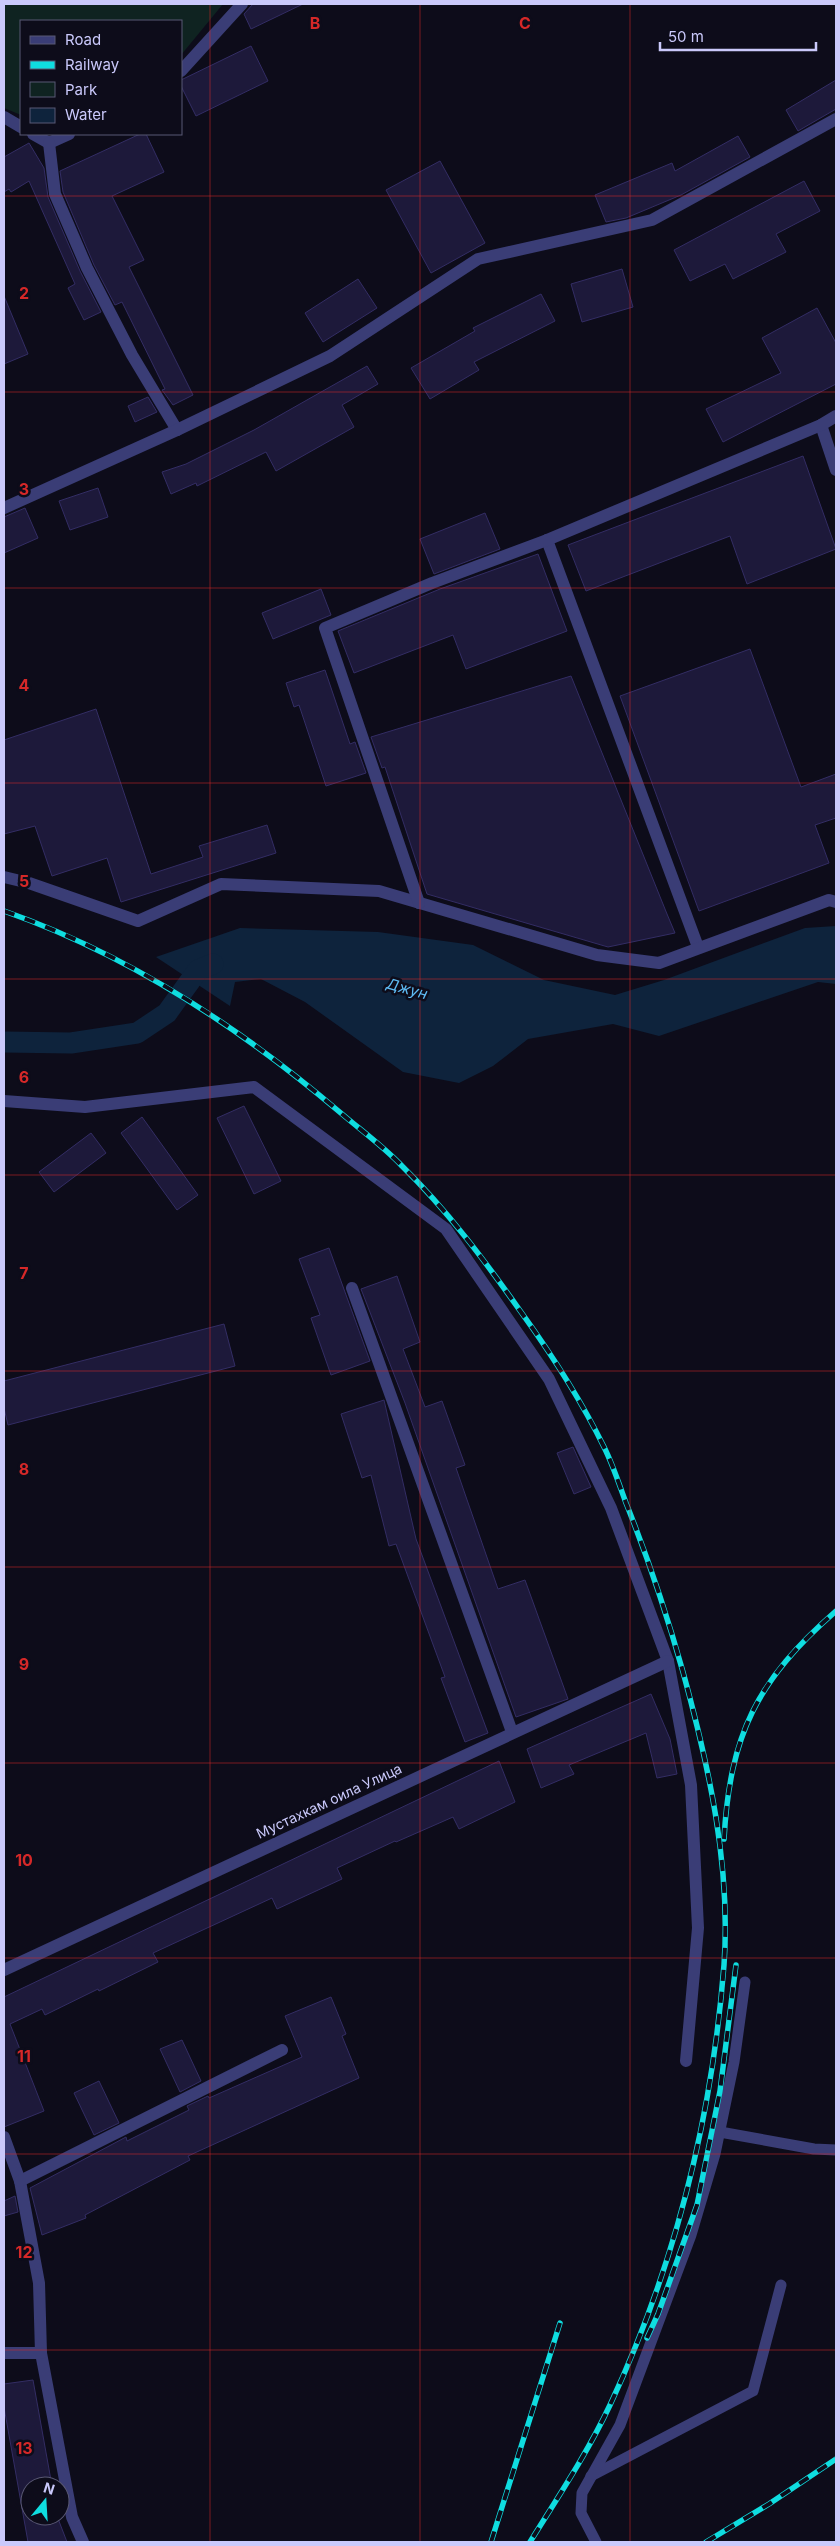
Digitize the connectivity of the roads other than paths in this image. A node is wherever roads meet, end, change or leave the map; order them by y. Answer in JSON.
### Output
{"nodes":[{"id":1,"x":242,"y":4,"type":"edge"},
{"id":2,"x":182,"y":70,"type":"edge"},
{"id":3,"x":4,"y":117,"type":"edge"},
{"id":4,"x":836,"y":119,"type":"edge"},
{"id":5,"x":20,"y":126,"type":"edge"},
{"id":6,"x":35,"y":135,"type":"edge"},
{"id":7,"x":67,"y":135,"type":"edge"},
{"id":8,"x":50,"y":143,"type":"junction"},
{"id":9,"x":836,"y":416,"type":"edge"},
{"id":10,"x":821,"y":425,"type":"junction"},
{"id":11,"x":177,"y":430,"type":"junction"},
{"id":12,"x":836,"y":470,"type":"edge"},
{"id":13,"x":4,"y":508,"type":"edge"},
{"id":14,"x":547,"y":540,"type":"junction"},
{"id":15,"x":4,"y":877,"type":"edge"},
{"id":16,"x":836,"y":902,"type":"edge"},
{"id":17,"x":419,"y":903,"type":"junction"},
{"id":18,"x":698,"y":948,"type":"junction"},
{"id":19,"x":4,"y":1101,"type":"edge"},
{"id":20,"x":352,"y":1288,"type":"dead end"},
{"id":21,"x":668,"y":1661,"type":"junction"},
{"id":22,"x":512,"y":1732,"type":"junction"},
{"id":23,"x":4,"y":1970,"type":"edge"},
{"id":24,"x":745,"y":1982,"type":"dead end"},
{"id":25,"x":282,"y":2050,"type":"dead end"},
{"id":26,"x":686,"y":2062,"type":"dead end"},
{"id":27,"x":720,"y":2132,"type":"junction"},
{"id":28,"x":4,"y":2137,"type":"edge"},
{"id":29,"x":836,"y":2150,"type":"edge"},
{"id":30,"x":20,"y":2181,"type":"junction"},
{"id":31,"x":781,"y":2284,"type":"dead end"},
{"id":32,"x":4,"y":2354,"type":"edge"},
{"id":33,"x":41,"y":2354,"type":"junction"},
{"id":34,"x":591,"y":2476,"type":"junction"},
{"id":35,"x":83,"y":2542,"type":"edge"},
{"id":36,"x":596,"y":2542,"type":"edge"}],
"edges":[{"from":1,"to":2,"type":"street"},
{"from":3,"to":5,"type":"street"},
{"from":4,"to":11,"type":"street"},
{"from":6,"to":8,"type":"street"},
{"from":7,"to":8,"type":"street"},
{"from":8,"to":11,"type":"street"},
{"from":9,"to":10,"type":"street"},
{"from":10,"to":12,"type":"street"},
{"from":10,"to":14,"type":"street"},
{"from":11,"to":13,"type":"street"},
{"from":14,"to":17,"type":"street"},
{"from":14,"to":18,"type":"street"},
{"from":15,"to":17,"type":"street"},
{"from":16,"to":18,"type":"street"},
{"from":17,"to":18,"type":"street"},
{"from":19,"to":21,"type":"street"},
{"from":20,"to":22,"type":"street"},
{"from":21,"to":22,"type":"street","name":"Мустахкам оила Улица"},
{"from":21,"to":26,"type":"street"},
{"from":22,"to":23,"type":"street","name":"Мустахкам оила Улица"},
{"from":24,"to":27,"type":"lane"},
{"from":25,"to":30,"type":"street"},
{"from":27,"to":29,"type":"lane"},
{"from":27,"to":34,"type":"lane"},
{"from":28,"to":30,"type":"street"},
{"from":30,"to":33,"type":"street"},
{"from":31,"to":34,"type":"lane"},
{"from":32,"to":33,"type":"street"},
{"from":33,"to":35,"type":"street"},
{"from":34,"to":36,"type":"lane"}]}
